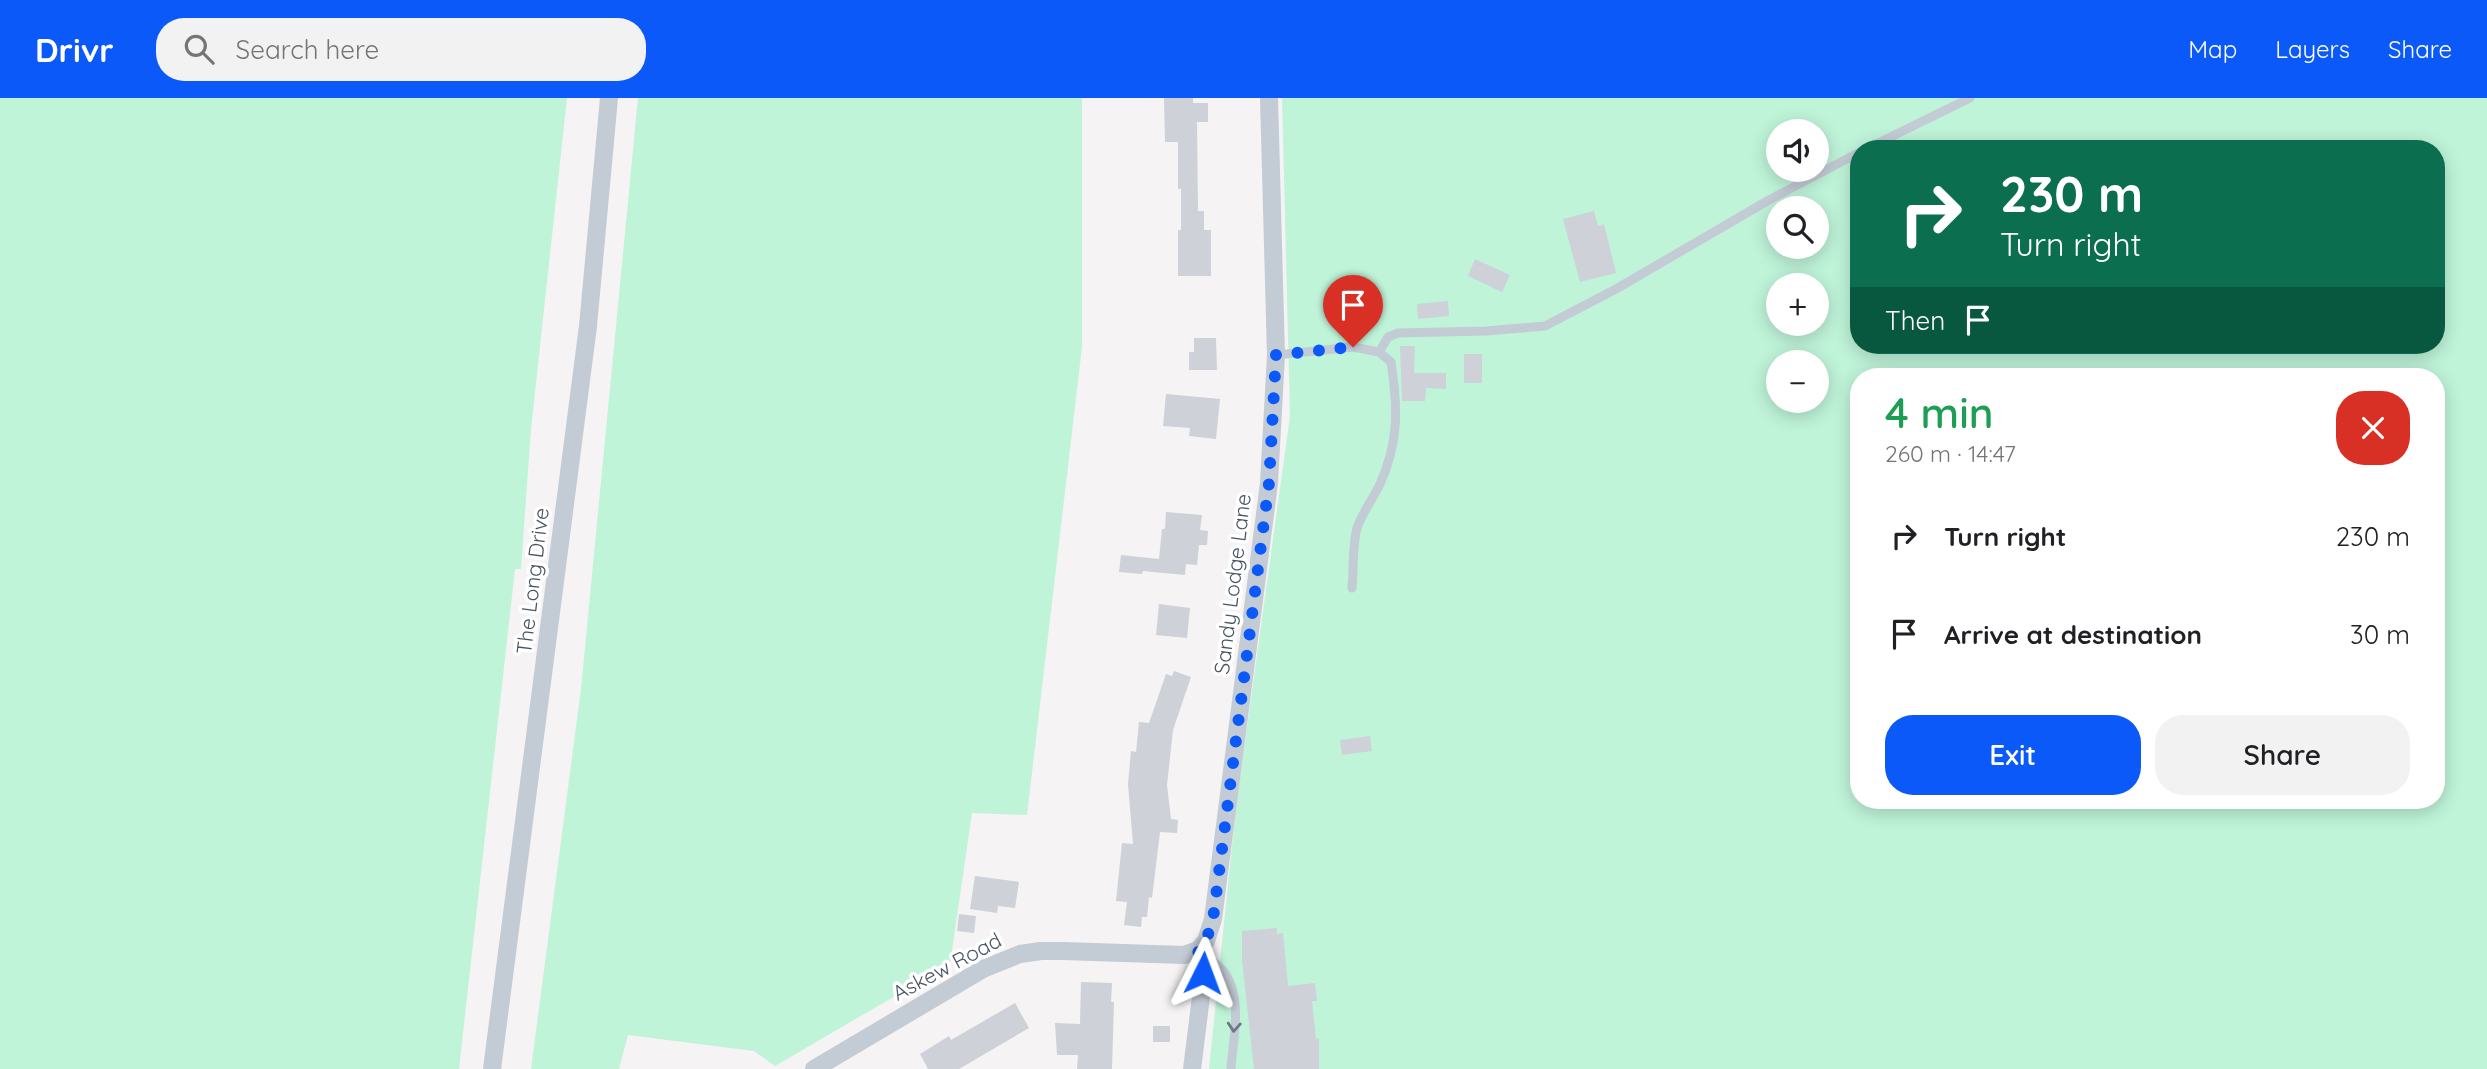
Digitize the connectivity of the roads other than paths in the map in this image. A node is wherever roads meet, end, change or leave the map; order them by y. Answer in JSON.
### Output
{"nodes":[{"id":1,"x":609,"y":98,"type":"edge"},
{"id":2,"x":1269,"y":98,"type":"edge"},
{"id":3,"x":1970,"y":98,"type":"edge"},
{"id":4,"x":1884,"y":140,"type":"edge"},
{"id":5,"x":1850,"y":157,"type":"edge"},
{"id":6,"x":1379,"y":352,"type":"junction"},
{"id":7,"x":1276,"y":355,"type":"junction"},
{"id":8,"x":1352,"y":588,"type":"dead end"},
{"id":9,"x":1198,"y":950,"type":"junction"},
{"id":10,"x":492,"y":1069,"type":"edge"},
{"id":11,"x":814,"y":1069,"type":"edge"},
{"id":12,"x":1192,"y":1069,"type":"edge"},
{"id":13,"x":1231,"y":1069,"type":"edge"}],
"edges":[{"from":1,"to":10,"type":"street","name":"The Long Drive"},
{"from":2,"to":7,"type":"street","name":"Sandy Lodge Lane"},
{"from":3,"to":4,"type":"lane"},
{"from":5,"to":6,"type":"lane"},
{"from":6,"to":7,"type":"lane"},
{"from":6,"to":8,"type":"lane"},
{"from":7,"to":9,"type":"street","name":"Sandy Lodge Lane"},
{"from":9,"to":11,"type":"street","name":"Askew Road"},
{"from":9,"to":12,"type":"street"},
{"from":9,"to":13,"type":"lane","one_way":true}]}
